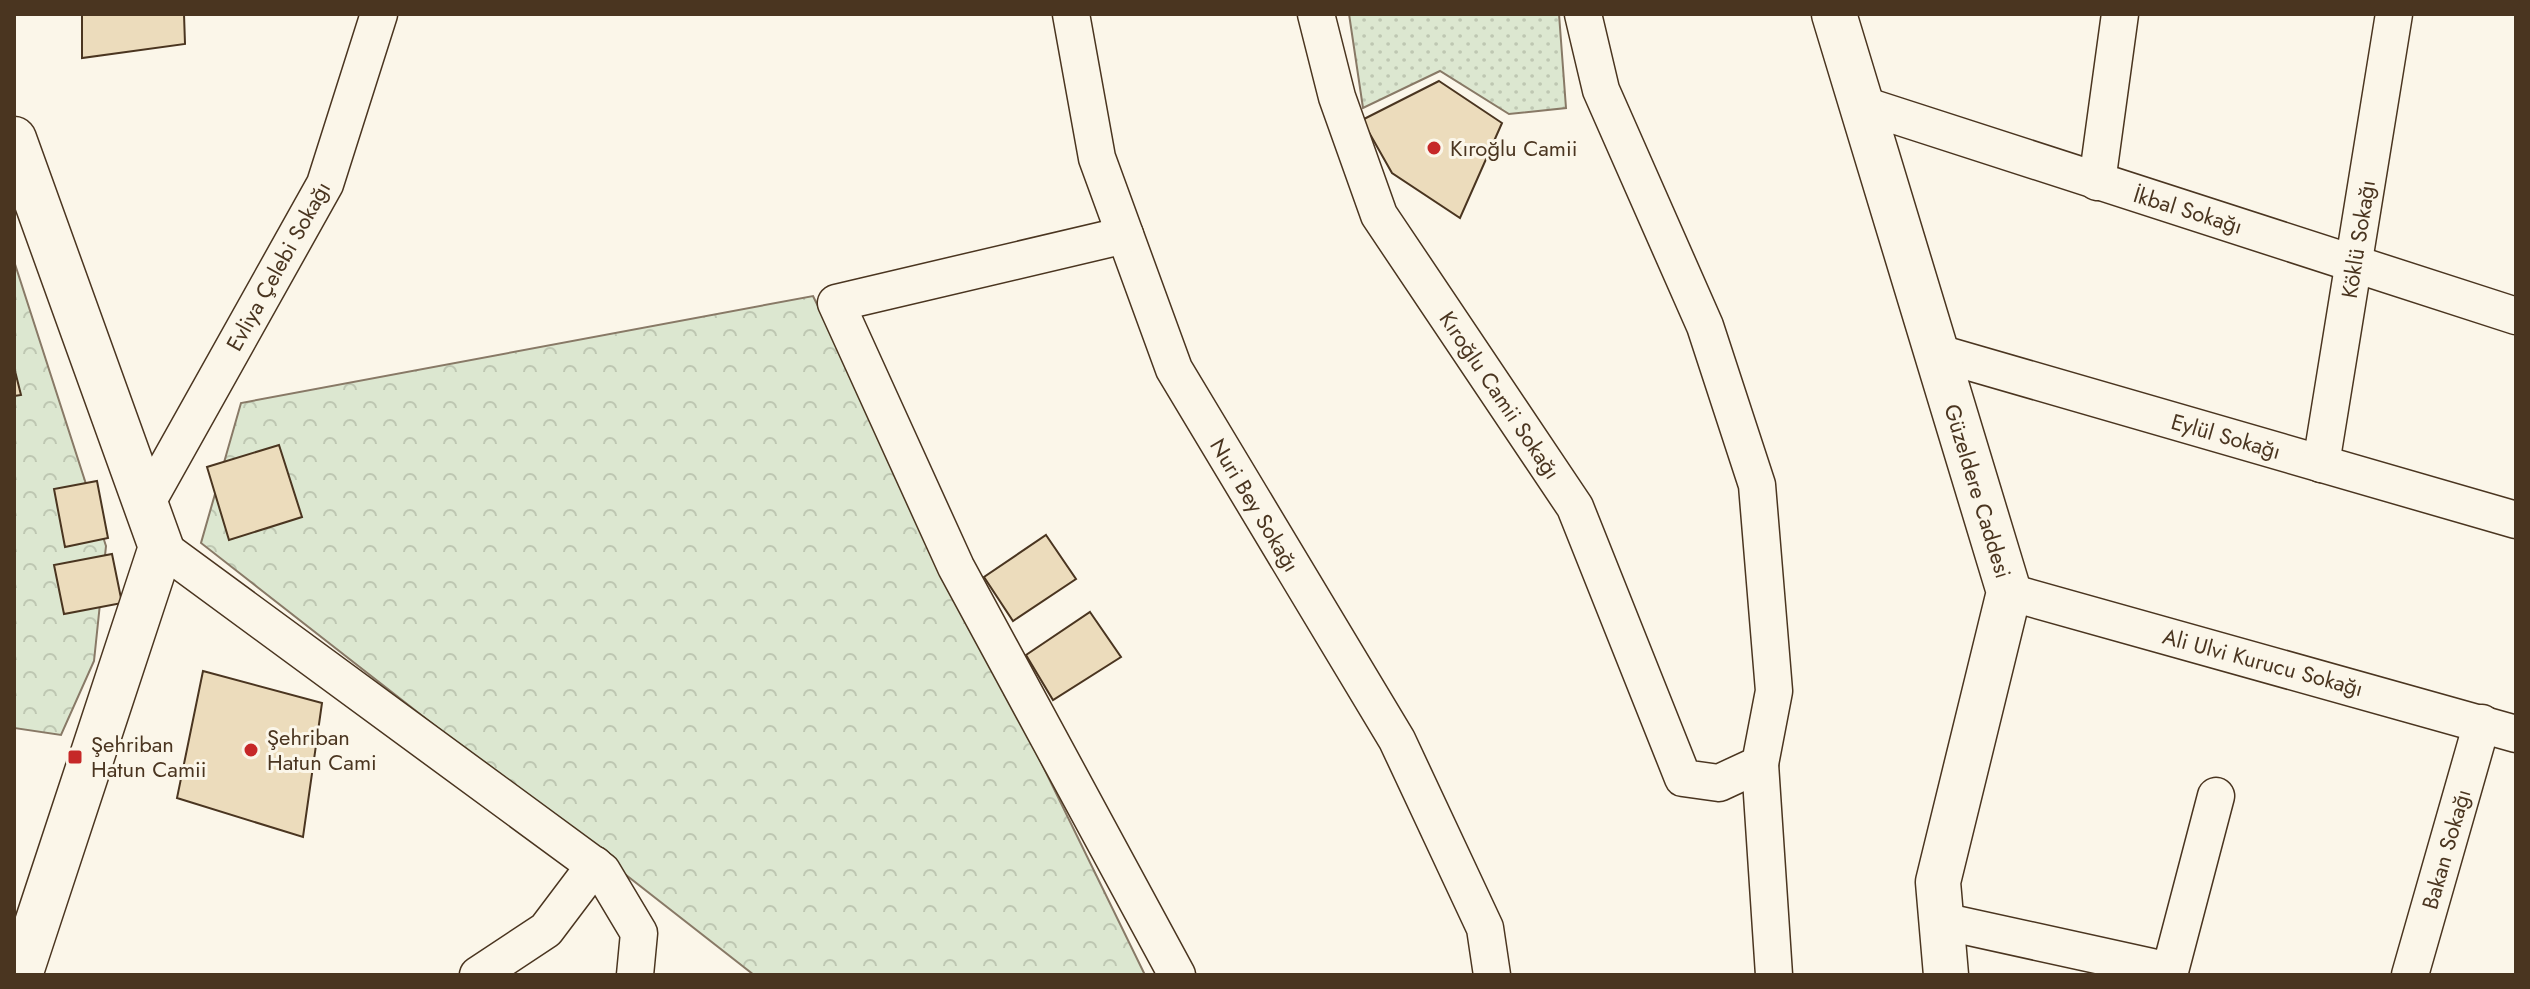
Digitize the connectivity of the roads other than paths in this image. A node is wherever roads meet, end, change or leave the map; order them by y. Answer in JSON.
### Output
{"nodes":[{"id":1,"x":379,"y":14,"type":"edge"},
{"id":2,"x":1071,"y":14,"type":"edge"},
{"id":3,"x":1316,"y":14,"type":"edge"},
{"id":4,"x":1583,"y":14,"type":"edge"},
{"id":5,"x":1834,"y":14,"type":"edge"},
{"id":6,"x":2120,"y":14,"type":"edge"},
{"id":7,"x":2394,"y":14,"type":"edge"},
{"id":8,"x":1860,"y":104,"type":"junction"},
{"id":9,"x":14,"y":139,"type":"edge"},
{"id":10,"x":2097,"y":182,"type":"junction"},
{"id":11,"x":1125,"y":235,"type":"junction"},
{"id":12,"x":2354,"y":262,"type":"junction"},
{"id":13,"x":2516,"y":316,"type":"edge"},
{"id":14,"x":1935,"y":352,"type":"junction"},
{"id":15,"x":2321,"y":464,"type":"junction"},
{"id":16,"x":146,"y":504,"type":"junction"},
{"id":17,"x":2516,"y":520,"type":"edge"},
{"id":18,"x":161,"y":547,"type":"junction"},
{"id":19,"x":2009,"y":592,"type":"junction"},
{"id":20,"x":2482,"y":723,"type":"junction"},
{"id":21,"x":2516,"y":734,"type":"edge"},
{"id":22,"x":1760,"y":764,"type":"junction"},
{"id":23,"x":2216,"y":796,"type":"dead end"},
{"id":24,"x":595,"y":865,"type":"junction"},
{"id":25,"x":1942,"y":921,"type":"junction"},
{"id":26,"x":2169,"y":973,"type":"edge"},
{"id":27,"x":20,"y":975,"type":"edge"},
{"id":28,"x":478,"y":975,"type":"edge"},
{"id":29,"x":635,"y":975,"type":"edge"},
{"id":30,"x":1177,"y":975,"type":"edge"},
{"id":31,"x":1492,"y":975,"type":"edge"},
{"id":32,"x":1774,"y":975,"type":"edge"},
{"id":33,"x":1946,"y":975,"type":"edge"},
{"id":34,"x":2410,"y":975,"type":"edge"}],
"edges":[{"from":1,"to":16,"type":"street","name":"Evliya Çelebi Sokağı"},
{"from":2,"to":11,"type":"street","name":"Nuri Bey Sokağı"},
{"from":3,"to":22,"type":"street","name":"Kıroğlu Camii Sokağı"},
{"from":4,"to":22,"type":"street"},
{"from":5,"to":8,"type":"street","name":"Güzeldere Caddesi"},
{"from":6,"to":10,"type":"street"},
{"from":7,"to":12,"type":"street","name":"Köklü Sokağı"},
{"from":8,"to":10,"type":"street","name":"İkbal Sokağı"},
{"from":8,"to":14,"type":"street","name":"Güzeldere Caddesi"},
{"from":9,"to":16,"type":"street"},
{"from":10,"to":12,"type":"street","name":"İkbal Sokağı"},
{"from":11,"to":30,"type":"street"},
{"from":11,"to":31,"type":"street","name":"Nuri Bey Sokağı"},
{"from":12,"to":13,"type":"street","name":"İkbal Sokağı"},
{"from":12,"to":15,"type":"street","name":"Köklü Sokağı"},
{"from":14,"to":15,"type":"street","name":"Eylül Sokağı"},
{"from":14,"to":19,"type":"street","name":"Güzeldere Caddesi"},
{"from":15,"to":17,"type":"street","name":"Eylül Sokağı"},
{"from":16,"to":18,"type":"street"},
{"from":18,"to":24,"type":"street"},
{"from":18,"to":27,"type":"street"},
{"from":19,"to":20,"type":"street","name":"Ali Ulvi Kurucu Sokağı"},
{"from":19,"to":25,"type":"street","name":"Güzeldere Caddesi"},
{"from":20,"to":21,"type":"street","name":"Ali Ulvi Kurucu Sokağı"},
{"from":20,"to":34,"type":"street","name":"Bakan Sokağı"},
{"from":22,"to":32,"type":"street"},
{"from":23,"to":26,"type":"street"},
{"from":24,"to":28,"type":"street"},
{"from":24,"to":29,"type":"street"},
{"from":25,"to":26,"type":"street"},
{"from":25,"to":33,"type":"street","name":"Güzeldere Caddesi"}]}
